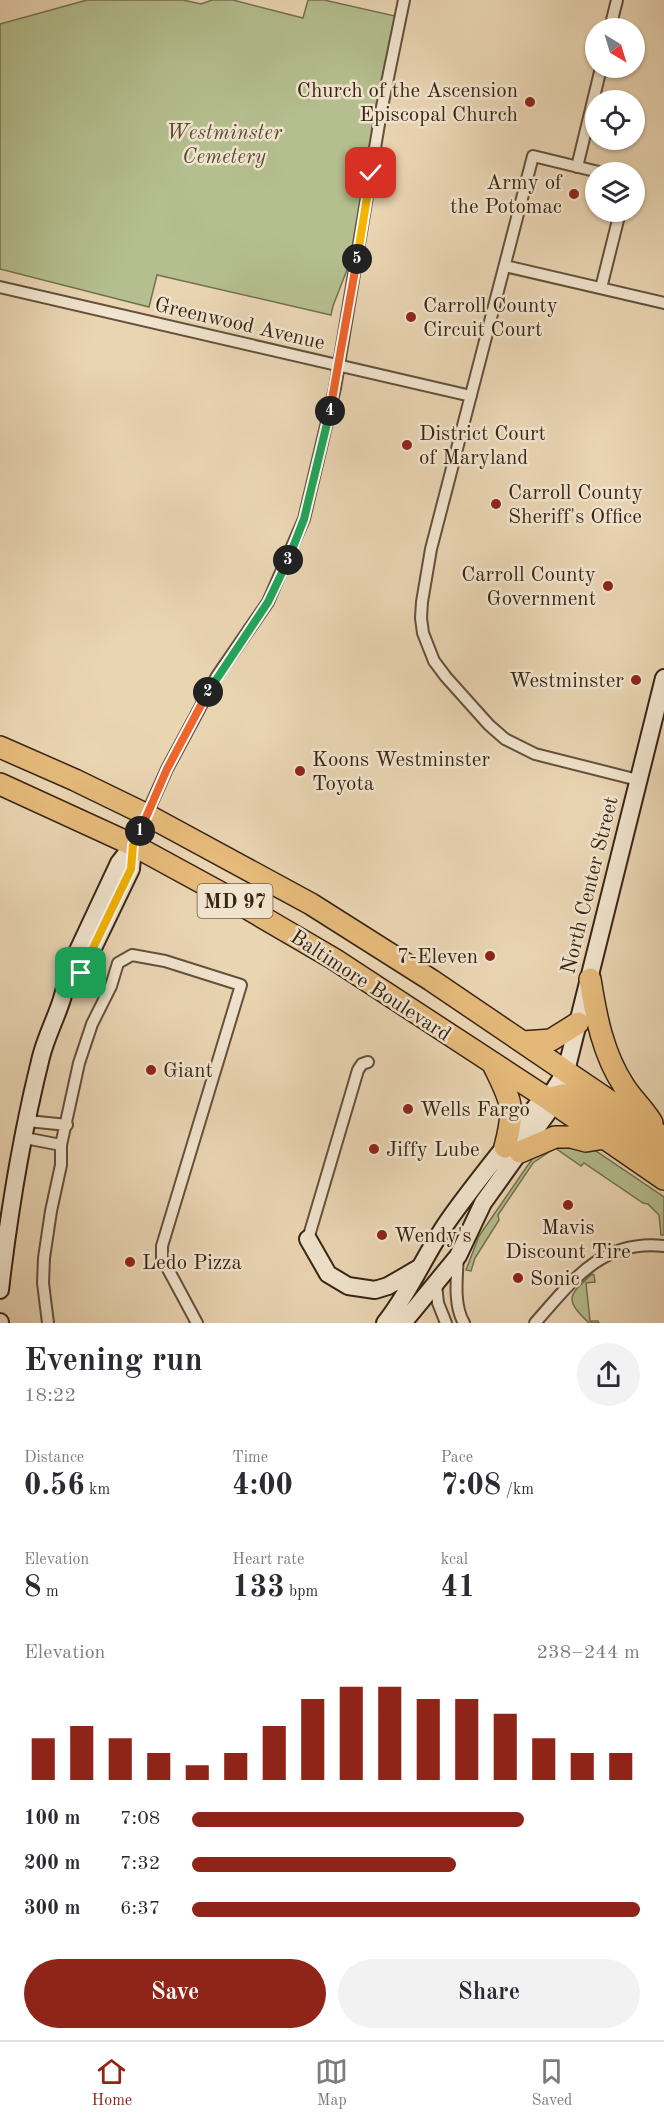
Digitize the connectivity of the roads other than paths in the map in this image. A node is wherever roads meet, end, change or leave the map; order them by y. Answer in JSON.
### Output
{"nodes":[{"id":1,"x":404,"y":0,"type":"edge"},
{"id":2,"x":617,"y":0,"type":"edge"},
{"id":3,"x":612,"y":18,"type":"edge"},
{"id":4,"x":598,"y":78,"type":"edge"},
{"id":5,"x":576,"y":167,"type":"junction"},
{"id":6,"x":585,"y":169,"type":"edge"},
{"id":7,"x":618,"y":222,"type":"edge"},
{"id":8,"x":505,"y":266,"type":"junction"},
{"id":9,"x":0,"y":287,"type":"edge"},
{"id":10,"x":601,"y":288,"type":"junction"},
{"id":11,"x":664,"y":303,"type":"edge"},
{"id":12,"x":339,"y":366,"type":"junction"},
{"id":13,"x":471,"y":396,"type":"junction"},
{"id":14,"x":664,"y":678,"type":"edge"},
{"id":15,"x":0,"y":747,"type":"edge"},
{"id":16,"x":638,"y":780,"type":"junction"},
{"id":17,"x":0,"y":784,"type":"edge"},
{"id":18,"x":140,"y":830,"type":"junction"},
{"id":19,"x":590,"y":980,"type":"junction"},
{"id":20,"x":578,"y":1023,"type":"junction"},
{"id":21,"x":523,"y":1042,"type":"junction"},
{"id":22,"x":368,"y":1062,"type":"dead end"},
{"id":23,"x":493,"y":1064,"type":"junction"},
{"id":24,"x":566,"y":1071,"type":"junction"},
{"id":25,"x":548,"y":1100,"type":"junction"},
{"id":26,"x":28,"y":1121,"type":"junction"},
{"id":27,"x":67,"y":1125,"type":"junction"},
{"id":28,"x":662,"y":1136,"type":"edge"},
{"id":29,"x":25,"y":1138,"type":"junction"},
{"id":30,"x":605,"y":1138,"type":"junction"},
{"id":31,"x":62,"y":1145,"type":"junction"},
{"id":32,"x":512,"y":1150,"type":"junction"},
{"id":33,"x":664,"y":1157,"type":"edge"},
{"id":34,"x":664,"y":1179,"type":"edge"},
{"id":35,"x":446,"y":1224,"type":"junction"},
{"id":36,"x":308,"y":1239,"type":"joint"},
{"id":37,"x":664,"y":1246,"type":"edge"},
{"id":38,"x":458,"y":1256,"type":"junction"},
{"id":39,"x":422,"y":1266,"type":"junction"},
{"id":40,"x":435,"y":1284,"type":"junction"},
{"id":41,"x":0,"y":1290,"type":"edge"},
{"id":42,"x":48,"y":1323,"type":"edge"},
{"id":43,"x":196,"y":1323,"type":"edge"},
{"id":44,"x":385,"y":1323,"type":"edge"},
{"id":45,"x":403,"y":1323,"type":"edge"},
{"id":46,"x":446,"y":1323,"type":"edge"},
{"id":47,"x":464,"y":1323,"type":"edge"},
{"id":48,"x":535,"y":1323,"type":"edge"}],
"edges":[{"from":1,"to":12,"type":"street"},
{"from":2,"to":3,"type":"street"},
{"from":4,"to":5,"type":"street"},
{"from":5,"to":6,"type":"street"},
{"from":5,"to":8,"type":"street"},
{"from":7,"to":10,"type":"street"},
{"from":8,"to":10,"type":"street"},
{"from":8,"to":13,"type":"street"},
{"from":9,"to":12,"type":"street","name":"Greenwood Avenue"},
{"from":10,"to":11,"type":"street"},
{"from":12,"to":13,"type":"street","name":"Greenwood Avenue"},
{"from":12,"to":18,"type":"street"},
{"from":13,"to":16,"type":"street"},
{"from":14,"to":16,"type":"street","name":"North Center Street"},
{"from":15,"to":18,"type":"highway","name":"Baltimore Boulevard","number":"MD 97"},
{"from":16,"to":19,"type":"street","name":"North Center Street"},
{"from":17,"to":18,"type":"highway","name":"Baltimore Boulevard","number":"MD 97"},
{"from":18,"to":21,"type":"highway","name":"Baltimore Boulevard","number":"MD 97"},
{"from":18,"to":23,"type":"highway","name":"Baltimore Boulevard","number":"MD 97"},
{"from":18,"to":26,"type":"street"},
{"from":19,"to":20,"type":"street","name":"North Center Street"},
{"from":19,"to":28,"type":"highway"},
{"from":20,"to":21,"type":"highway"},
{"from":20,"to":24,"type":"street","name":"North Center Street"},
{"from":21,"to":24,"type":"highway","name":"Baltimore Boulevard","number":"MD 97"},
{"from":22,"to":36,"type":"street"},
{"from":23,"to":25,"type":"highway","name":"Baltimore Boulevard","number":"MD 97"},
{"from":23,"to":32,"type":"highway"},
{"from":24,"to":25,"type":"street","name":"North Center Street"},
{"from":24,"to":28,"type":"highway","name":"Baltimore Boulevard","number":"MD 97"},
{"from":25,"to":30,"type":"highway","name":"Baltimore Boulevard","number":"MD 97"},
{"from":25,"to":32,"type":"street","name":"North Center Street"},
{"from":25,"to":33,"type":"highway"},
{"from":26,"to":27,"type":"street"},
{"from":26,"to":29,"type":"street"},
{"from":27,"to":31,"type":"street"},
{"from":27,"to":43,"type":"street"},
{"from":29,"to":31,"type":"street"},
{"from":29,"to":41,"type":"street"},
{"from":30,"to":32,"type":"highway"},
{"from":30,"to":34,"type":"highway","name":"Baltimore Boulevard","number":"MD 97"},
{"from":31,"to":42,"type":"street"},
{"from":32,"to":35,"type":"street","name":"North Center Street"},
{"from":32,"to":38,"type":"street","name":"North Center Street"},
{"from":35,"to":39,"type":"street","name":"North Center Street"},
{"from":35,"to":40,"type":"street"},
{"from":36,"to":39,"type":"street"},
{"from":37,"to":48,"type":"street"},
{"from":38,"to":40,"type":"street","name":"North Center Street"},
{"from":38,"to":47,"type":"street"},
{"from":39,"to":44,"type":"street","name":"North Center Street"},
{"from":40,"to":45,"type":"street","name":"North Center Street"},
{"from":40,"to":46,"type":"street"}]}
